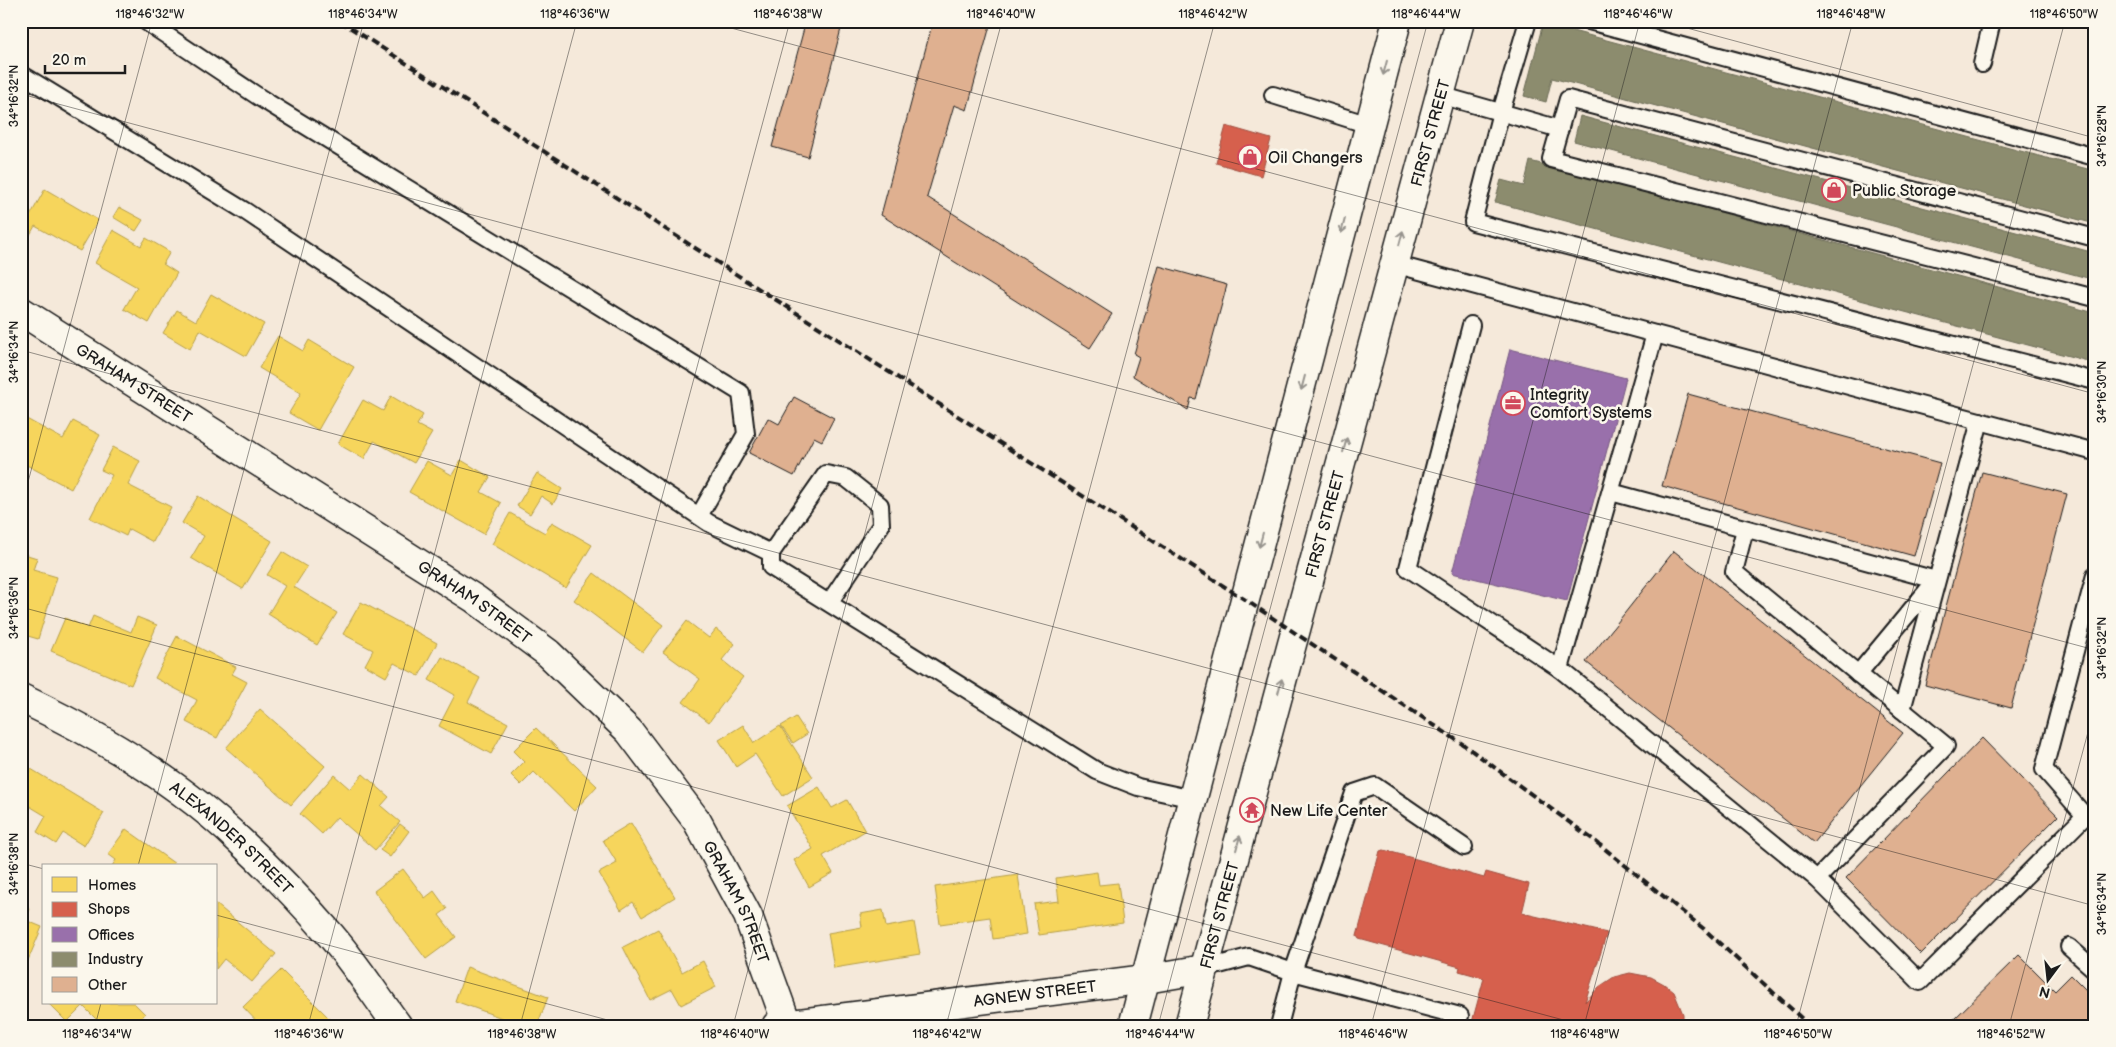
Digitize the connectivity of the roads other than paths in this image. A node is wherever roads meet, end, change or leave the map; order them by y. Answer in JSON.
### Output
{"nodes":[{"id":1,"x":145,"y":21,"type":"edge"},
{"id":2,"x":1397,"y":21,"type":"edge"},
{"id":3,"x":1460,"y":21,"type":"edge"},
{"id":4,"x":1528,"y":21,"type":"edge"},
{"id":5,"x":1589,"y":21,"type":"edge"},
{"id":6,"x":1992,"y":21,"type":"edge"},
{"id":7,"x":1982,"y":64,"type":"dead end"},
{"id":8,"x":21,"y":74,"type":"edge"},
{"id":9,"x":1440,"y":95,"type":"junction"},
{"id":10,"x":1272,"y":96,"type":"dead end"},
{"id":11,"x":1501,"y":112,"type":"junction"},
{"id":12,"x":1370,"y":125,"type":"junction"},
{"id":13,"x":1560,"y":129,"type":"junction"},
{"id":14,"x":2095,"y":158,"type":"edge"},
{"id":15,"x":2095,"y":238,"type":"edge"},
{"id":16,"x":1394,"y":264,"type":"junction"},
{"id":17,"x":2095,"y":298,"type":"edge"},
{"id":18,"x":21,"y":311,"type":"edge"},
{"id":19,"x":1471,"y":325,"type":"dead end"},
{"id":20,"x":1655,"y":334,"type":"junction"},
{"id":21,"x":2095,"y":381,"type":"edge"},
{"id":22,"x":1980,"y":421,"type":"junction"},
{"id":23,"x":2095,"y":452,"type":"edge"},
{"id":24,"x":1611,"y":492,"type":"junction"},
{"id":25,"x":699,"y":516,"type":"junction"},
{"id":26,"x":1745,"y":529,"type":"junction"},
{"id":27,"x":770,"y":554,"type":"junction"},
{"id":28,"x":2095,"y":575,"type":"edge"},
{"id":29,"x":1936,"y":580,"type":"junction"},
{"id":30,"x":830,"y":603,"type":"junction"},
{"id":31,"x":1560,"y":669,"type":"junction"},
{"id":32,"x":1858,"y":674,"type":"junction"},
{"id":33,"x":21,"y":698,"type":"edge"},
{"id":34,"x":1902,"y":710,"type":"junction"},
{"id":35,"x":1193,"y":799,"type":"junction"},
{"id":36,"x":2090,"y":819,"type":"edge"},
{"id":37,"x":1464,"y":847,"type":"dead end"},
{"id":38,"x":1817,"y":878,"type":"junction"},
{"id":39,"x":2069,"y":946,"type":"dead end"},
{"id":40,"x":1204,"y":969,"type":"junction"},
{"id":41,"x":2095,"y":970,"type":"edge"},
{"id":42,"x":1293,"y":972,"type":"junction"},
{"id":43,"x":1146,"y":979,"type":"junction"},
{"id":44,"x":1460,"y":1016,"type":"dead end"},
{"id":45,"x":782,"y":1025,"type":"edge"},
{"id":46,"x":398,"y":1026,"type":"edge"},
{"id":47,"x":1133,"y":1026,"type":"edge"},
{"id":48,"x":1189,"y":1026,"type":"edge"},
{"id":49,"x":1279,"y":1026,"type":"edge"}],
"edges":[{"from":1,"to":25,"type":"lane"},
{"from":2,"to":12,"type":"main road","one_way":true},
{"from":3,"to":9,"type":"main road","name":"FIRST STREET"},
{"from":4,"to":11,"type":"lane"},
{"from":5,"to":14,"type":"lane"},
{"from":6,"to":7,"type":"lane"},
{"from":8,"to":25,"type":"lane"},
{"from":9,"to":11,"type":"lane"},
{"from":16,"to":9,"type":"main road","name":"FIRST STREET","one_way":true},
{"from":10,"to":12,"type":"lane"},
{"from":11,"to":13,"type":"lane"},
{"from":11,"to":21,"type":"lane"},
{"from":12,"to":35,"type":"main road","one_way":true},
{"from":13,"to":15,"type":"lane"},
{"from":13,"to":17,"type":"lane"},
{"from":16,"to":20,"type":"lane"},
{"from":40,"to":16,"type":"main road","name":"FIRST STREET","one_way":true},
{"from":18,"to":45,"type":"main road","name":"GRAHAM STREET"},
{"from":19,"to":31,"type":"lane"},
{"from":20,"to":22,"type":"lane"},
{"from":20,"to":24,"type":"lane"},
{"from":22,"to":23,"type":"lane"},
{"from":22,"to":29,"type":"lane"},
{"from":24,"to":26,"type":"lane"},
{"from":24,"to":31,"type":"lane"},
{"from":25,"to":27,"type":"lane"},
{"from":26,"to":29,"type":"lane"},
{"from":26,"to":32,"type":"lane"},
{"from":27,"to":30,"type":"lane"},
{"from":27,"to":30,"type":"lane"},
{"from":28,"to":36,"type":"lane"},
{"from":29,"to":32,"type":"lane"},
{"from":29,"to":34,"type":"lane"},
{"from":30,"to":35,"type":"lane"},
{"from":31,"to":38,"type":"lane"},
{"from":32,"to":34,"type":"lane"},
{"from":33,"to":46,"type":"main road","name":"ALEXANDER STREET"},
{"from":34,"to":38,"type":"lane"},
{"from":35,"to":43,"type":"main road"},
{"from":36,"to":38,"type":"lane"},
{"from":37,"to":42,"type":"lane"},
{"from":39,"to":41,"type":"lane"},
{"from":40,"to":42,"type":"lane"},
{"from":40,"to":43,"type":"main road","name":"AGNEW STREET"},
{"from":40,"to":48,"type":"main road","name":"FIRST STREET"},
{"from":42,"to":44,"type":"lane"},
{"from":42,"to":49,"type":"lane"},
{"from":43,"to":45,"type":"main road","name":"AGNEW STREET"},
{"from":43,"to":47,"type":"main road"}]}
